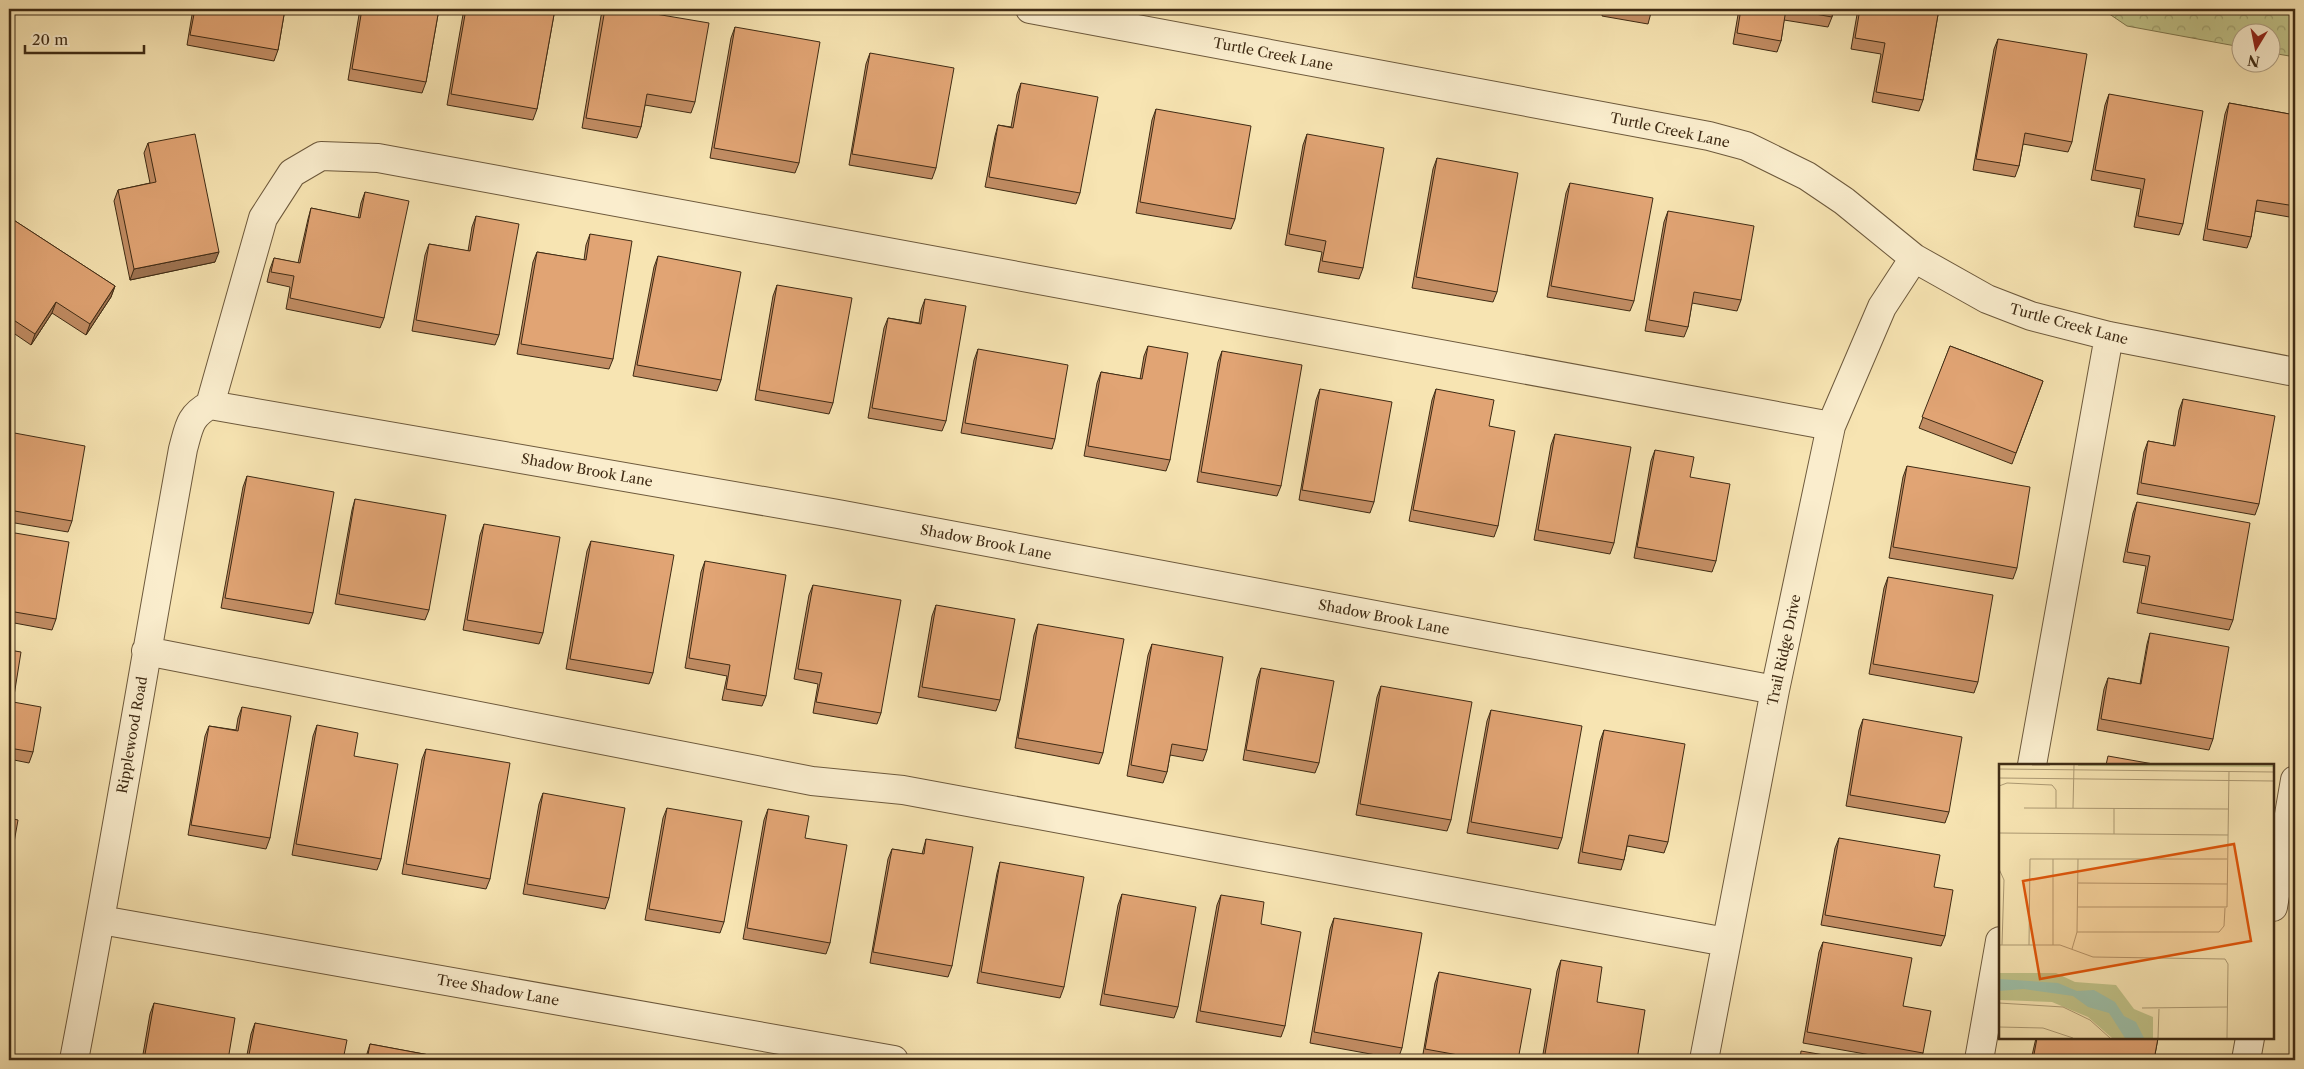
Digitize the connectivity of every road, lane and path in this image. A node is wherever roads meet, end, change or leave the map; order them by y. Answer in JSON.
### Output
{"nodes":[{"id":1,"x":1030,"y":9,"type":"edge"},
{"id":2,"x":1914,"y":258,"type":"junction"},
{"id":3,"x":2109,"y":336,"type":"junction"},
{"id":4,"x":2295,"y":372,"type":"edge"},
{"id":5,"x":203,"y":408,"type":"junction"},
{"id":6,"x":1831,"y":426,"type":"junction"},
{"id":7,"x":146,"y":650,"type":"junction"},
{"id":8,"x":1775,"y":690,"type":"junction"},
{"id":9,"x":2032,"y":764,"type":"edge"},
{"id":10,"x":2295,"y":780,"type":"edge"},
{"id":11,"x":2274,"y":901,"type":"edge"},
{"id":12,"x":101,"y":920,"type":"junction"},
{"id":13,"x":1726,"y":942,"type":"junction"},
{"id":14,"x":1999,"y":947,"type":"edge"},
{"id":15,"x":2250,"y":1039,"type":"edge"},
{"id":16,"x":74,"y":1060,"type":"edge"},
{"id":17,"x":894,"y":1060,"type":"edge"},
{"id":18,"x":1704,"y":1060,"type":"edge"},
{"id":19,"x":1979,"y":1060,"type":"edge"},
{"id":20,"x":2246,"y":1060,"type":"edge"}],
"edges":[{"from":1,"to":2,"type":"street","name":"Turtle Creek Lane"},
{"from":2,"to":3,"type":"street","name":"Turtle Creek Lane"},
{"from":2,"to":6,"type":"street","name":"Trail Ridge Drive"},
{"from":3,"to":4,"type":"street","name":"Turtle Creek Lane"},
{"from":3,"to":9,"type":"street"},
{"from":5,"to":6,"type":"street","name":"Ripplewood Road"},
{"from":5,"to":7,"type":"street","name":"Ripplewood Road"},
{"from":5,"to":8,"type":"street","name":"Shadow Brook Lane"},
{"from":6,"to":8,"type":"street","name":"Trail Ridge Drive"},
{"from":7,"to":12,"type":"street","name":"Ripplewood Road"},
{"from":7,"to":13,"type":"street"},
{"from":8,"to":13,"type":"street","name":"Trail Ridge Drive"},
{"from":10,"to":11,"type":"street"},
{"from":12,"to":16,"type":"street","name":"Ripplewood Road"},
{"from":12,"to":17,"type":"street","name":"Tree Shadow Lane"},
{"from":13,"to":18,"type":"street","name":"Trail Ridge Drive"},
{"from":14,"to":19,"type":"street"},
{"from":15,"to":20,"type":"street"}]}
